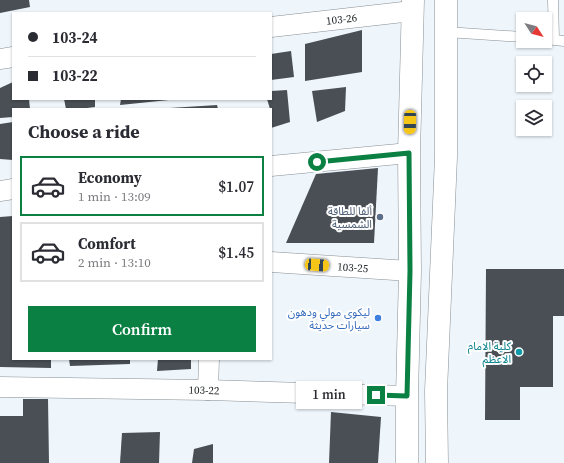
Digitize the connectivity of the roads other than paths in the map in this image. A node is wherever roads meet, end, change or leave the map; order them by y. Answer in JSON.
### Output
{"nodes":[{"id":1,"x":446,"y":0,"type":"edge"},
{"id":2,"x":553,"y":0,"type":"edge"},
{"id":3,"x":413,"y":5,"type":"edge"},
{"id":4,"x":272,"y":27,"type":"edge"},
{"id":5,"x":446,"y":32,"type":"junction"},
{"id":6,"x":516,"y":37,"type":"edge"},
{"id":7,"x":554,"y":40,"type":"edge"},
{"id":8,"x":12,"y":57,"type":"edge"},
{"id":9,"x":0,"y":59,"type":"edge"},
{"id":10,"x":409,"y":153,"type":"junction"},
{"id":11,"x":272,"y":166,"type":"edge"},
{"id":12,"x":12,"y":189,"type":"edge"},
{"id":13,"x":0,"y":191,"type":"edge"},
{"id":14,"x":272,"y":262,"type":"edge"},
{"id":15,"x":410,"y":271,"type":"junction"},
{"id":16,"x":209,"y":360,"type":"edge"},
{"id":17,"x":0,"y":386,"type":"edge"},
{"id":18,"x":208,"y":390,"type":"junction"},
{"id":19,"x":407,"y":396,"type":"junction"},
{"id":20,"x":407,"y":463,"type":"edge"},
{"id":21,"x":437,"y":463,"type":"edge"}],
"edges":[{"from":1,"to":5,"type":"main road"},
{"from":2,"to":7,"type":"lane"},
{"from":3,"to":4,"type":"street","name":"103-26"},
{"from":3,"to":10,"type":"main road"},
{"from":5,"to":6,"type":"lane"},
{"from":5,"to":21,"type":"main road"},
{"from":8,"to":9,"type":"street"},
{"from":10,"to":11,"type":"street"},
{"from":10,"to":15,"type":"main road"},
{"from":12,"to":13,"type":"street"},
{"from":14,"to":15,"type":"street","name":"103-25"},
{"from":15,"to":19,"type":"main road"},
{"from":16,"to":18,"type":"street"},
{"from":17,"to":18,"type":"street","name":"103-22"},
{"from":18,"to":19,"type":"street","name":"103-22"},
{"from":19,"to":20,"type":"main road"}]}
